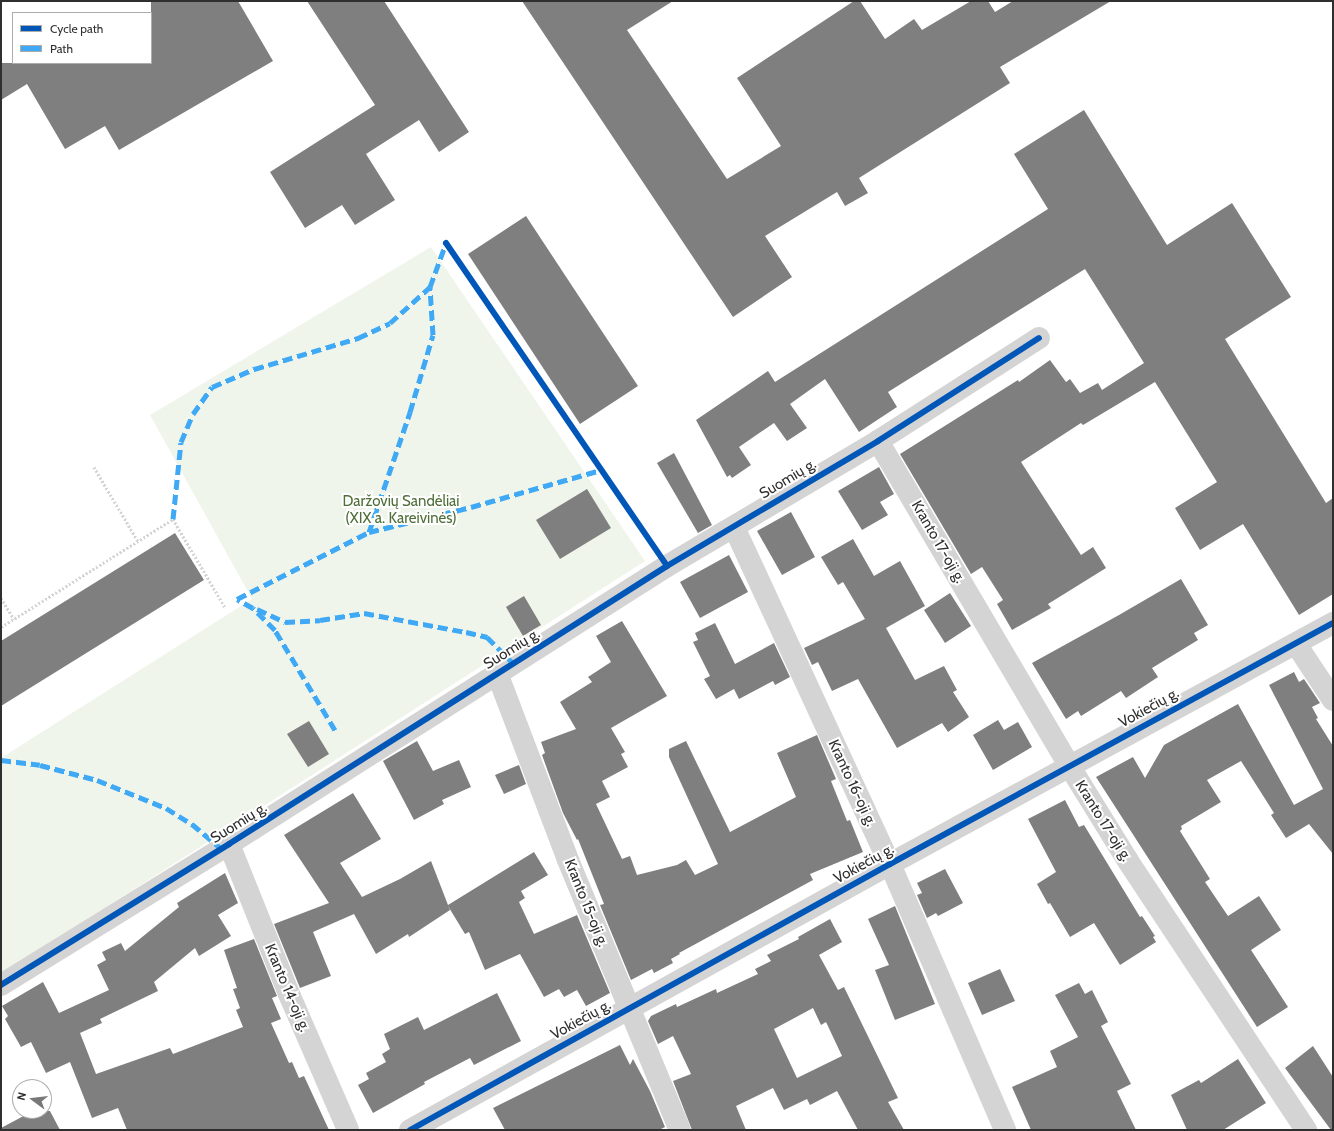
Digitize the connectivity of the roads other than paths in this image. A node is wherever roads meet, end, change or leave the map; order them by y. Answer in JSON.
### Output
{"nodes":[{"id":1,"x":1039,"y":338,"type":"dead end"},
{"id":2,"x":878,"y":440,"type":"junction"},
{"id":3,"x":734,"y":527,"type":"junction"},
{"id":4,"x":1333,"y":623,"type":"edge"},
{"id":5,"x":1296,"y":644,"type":"junction"},
{"id":6,"x":497,"y":673,"type":"junction"},
{"id":7,"x":1333,"y":700,"type":"edge"},
{"id":8,"x":1070,"y":767,"type":"junction"},
{"id":9,"x":229,"y":844,"type":"junction"},
{"id":10,"x":890,"y":864,"type":"junction"},
{"id":11,"x":1,"y":985,"type":"edge"},
{"id":12,"x":629,"y":1008,"type":"junction"},
{"id":13,"x":348,"y":1130,"type":"edge"},
{"id":14,"x":410,"y":1130,"type":"edge"},
{"id":15,"x":680,"y":1130,"type":"edge"},
{"id":16,"x":1005,"y":1130,"type":"edge"},
{"id":17,"x":1306,"y":1130,"type":"edge"}],
"edges":[{"from":1,"to":2,"type":"street","name":"Suomių g."},
{"from":2,"to":3,"type":"street","name":"Suomių g."},
{"from":2,"to":8,"type":"street","name":"Kranto 17-oji g."},
{"from":3,"to":6,"type":"street","name":"Suomių g."},
{"from":3,"to":10,"type":"street","name":"Kranto 16-oji g."},
{"from":4,"to":5,"type":"street","name":"Vokiečių g."},
{"from":5,"to":7,"type":"street"},
{"from":5,"to":8,"type":"street","name":"Vokiečių g."},
{"from":6,"to":9,"type":"street","name":"Suomių g."},
{"from":6,"to":12,"type":"street","name":"Kranto 15-oji g."},
{"from":8,"to":10,"type":"street","name":"Vokiečių g."},
{"from":8,"to":17,"type":"street","name":"Kranto 17-oji g."},
{"from":9,"to":11,"type":"street","name":"Suomių g."},
{"from":9,"to":13,"type":"street","name":"Kranto 14-oji g."},
{"from":10,"to":12,"type":"street","name":"Vokiečių g."},
{"from":10,"to":16,"type":"street","name":"Kranto 16-oji g."},
{"from":12,"to":14,"type":"street","name":"Vokiečių g."},
{"from":12,"to":15,"type":"street","name":"Kranto 15-oji g."}]}
